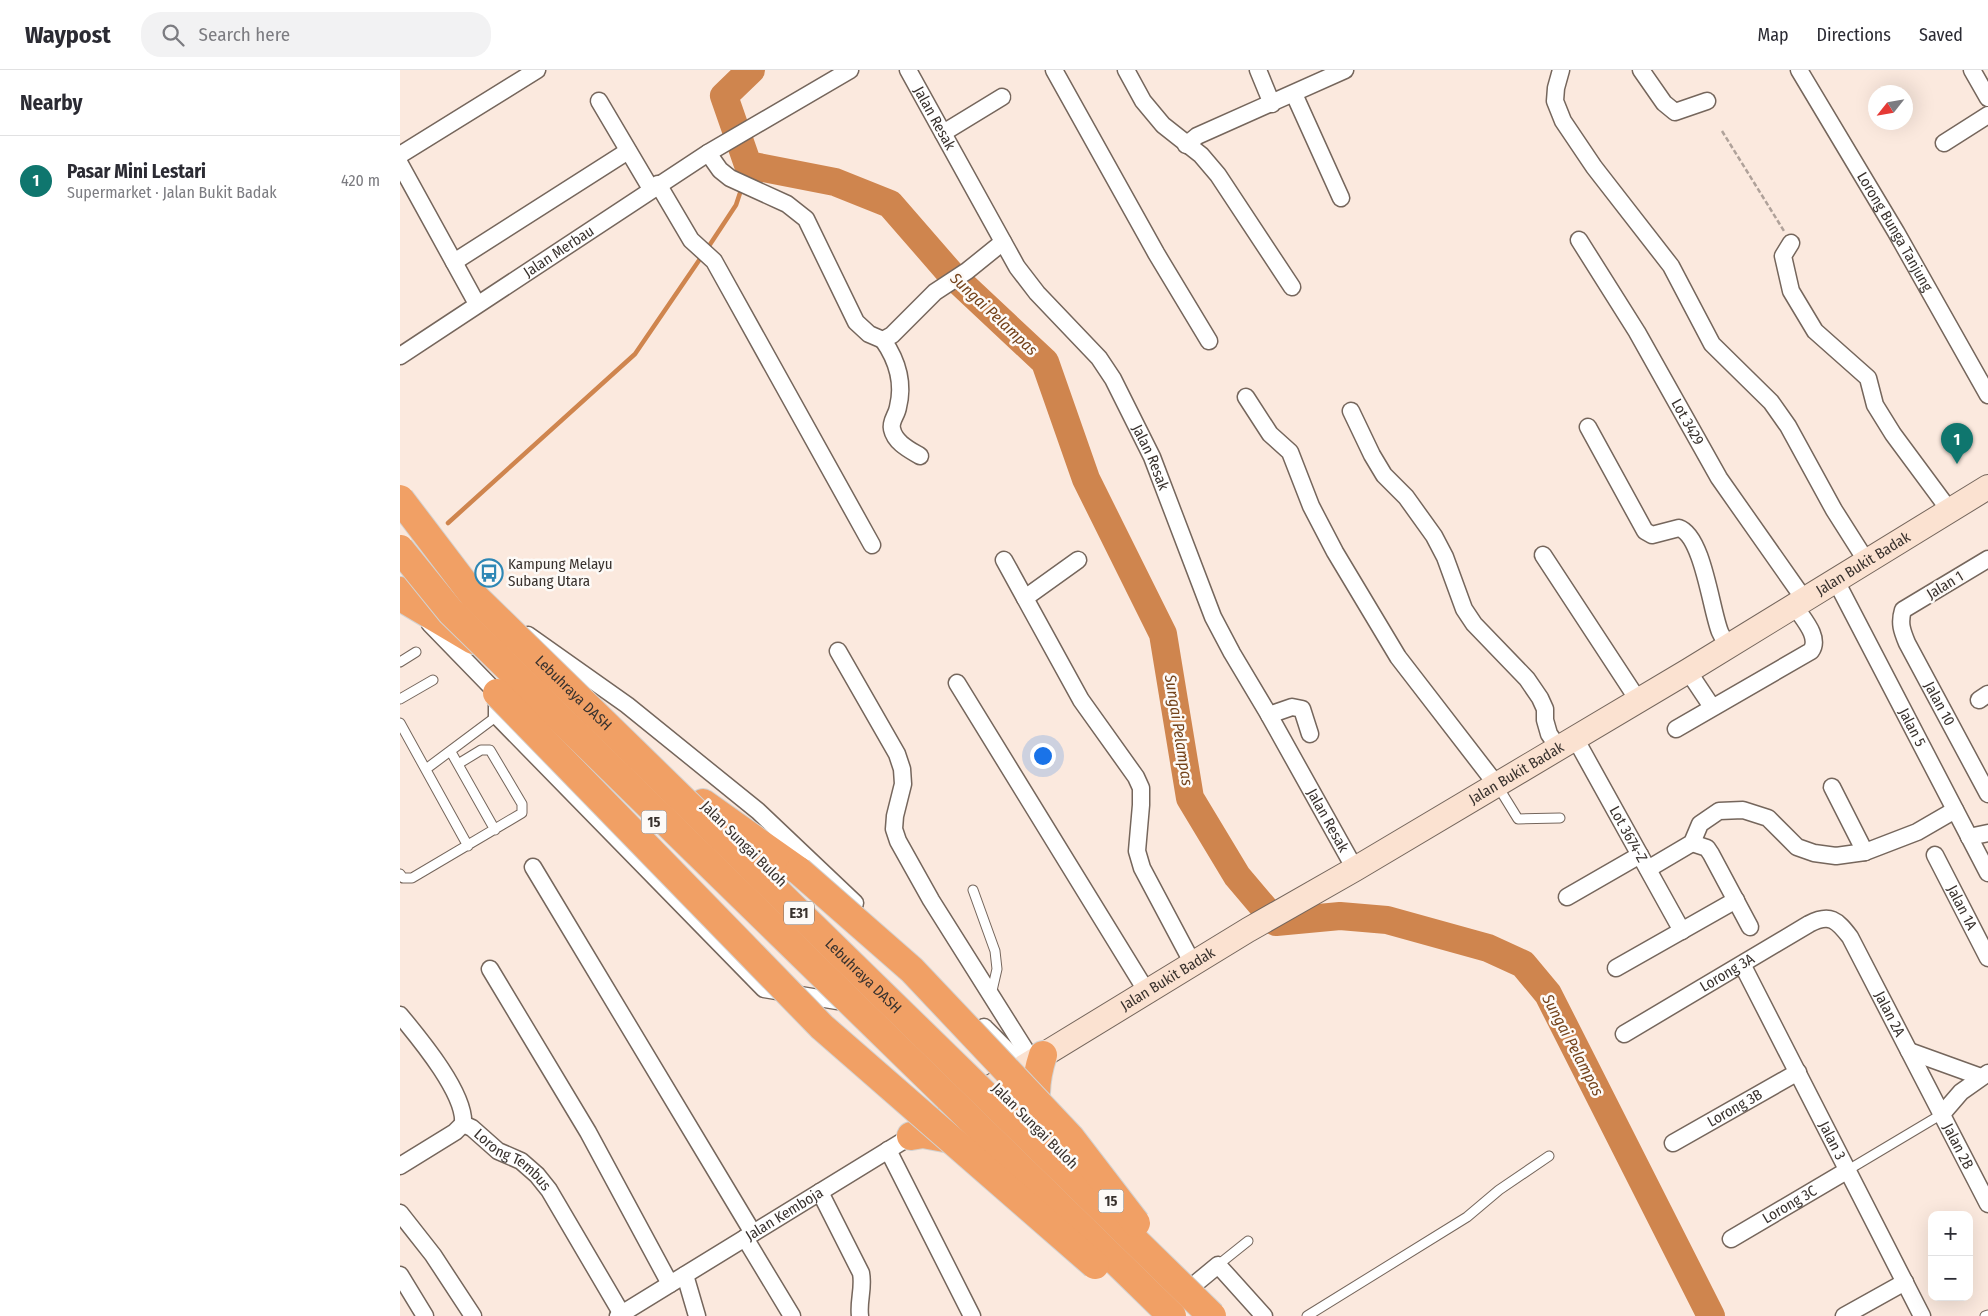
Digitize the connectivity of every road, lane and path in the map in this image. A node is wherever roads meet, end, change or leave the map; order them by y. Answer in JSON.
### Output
{"nodes":[{"id":1,"x":537,"y":70,"type":"edge"},
{"id":2,"x":850,"y":70,"type":"edge"},
{"id":3,"x":908,"y":70,"type":"edge"},
{"id":4,"x":1054,"y":70,"type":"edge"},
{"id":5,"x":1126,"y":70,"type":"edge"},
{"id":6,"x":1258,"y":70,"type":"edge"},
{"id":7,"x":1345,"y":70,"type":"edge"},
{"id":8,"x":1561,"y":70,"type":"edge"},
{"id":9,"x":1642,"y":70,"type":"edge"},
{"id":10,"x":1799,"y":70,"type":"edge"},
{"id":11,"x":1972,"y":70,"type":"edge"},
{"id":12,"x":1294,"y":94,"type":"junction"},
{"id":13,"x":1002,"y":98,"type":"dead end"},
{"id":14,"x":1988,"y":98,"type":"edge"},
{"id":15,"x":598,"y":101,"type":"dead end"},
{"id":16,"x":1706,"y":101,"type":"dead end"},
{"id":17,"x":1272,"y":104,"type":"junction"},
{"id":18,"x":1988,"y":115,"type":"edge"},
{"id":19,"x":1722,"y":132,"type":"dead end"},
{"id":20,"x":943,"y":133,"type":"junction"},
{"id":21,"x":1944,"y":143,"type":"dead end"},
{"id":22,"x":1186,"y":145,"type":"junction"},
{"id":23,"x":712,"y":150,"type":"junction"},
{"id":24,"x":628,"y":151,"type":"junction"},
{"id":25,"x":400,"y":155,"type":"edge"},
{"id":26,"x":400,"y":164,"type":"edge"},
{"id":27,"x":655,"y":187,"type":"junction"},
{"id":28,"x":1341,"y":198,"type":"dead end"},
{"id":29,"x":1580,"y":240,"type":"dead end"},
{"id":30,"x":1003,"y":242,"type":"junction"},
{"id":31,"x":1791,"y":243,"type":"joint"},
{"id":32,"x":454,"y":262,"type":"junction"},
{"id":33,"x":1292,"y":287,"type":"dead end"},
{"id":34,"x":478,"y":304,"type":"junction"},
{"id":35,"x":883,"y":340,"type":"junction"},
{"id":36,"x":1209,"y":341,"type":"dead end"},
{"id":37,"x":400,"y":356,"type":"edge"},
{"id":38,"x":1988,"y":395,"type":"edge"},
{"id":39,"x":1246,"y":397,"type":"dead end"},
{"id":40,"x":1351,"y":411,"type":"dead end"},
{"id":41,"x":1588,"y":427,"type":"dead end"},
{"id":42,"x":920,"y":456,"type":"dead end"},
{"id":43,"x":1988,"y":487,"type":"edge"},
{"id":44,"x":400,"y":488,"type":"edge"},
{"id":45,"x":400,"y":499,"type":"edge"},
{"id":46,"x":1950,"y":511,"type":"junction"},
{"id":47,"x":872,"y":545,"type":"dead end"},
{"id":48,"x":400,"y":549,"type":"edge"},
{"id":49,"x":1543,"y":555,"type":"dead end"},
{"id":50,"x":1988,"y":559,"type":"edge"},
{"id":51,"x":1004,"y":560,"type":"dead end"},
{"id":52,"x":1078,"y":560,"type":"dead end"},
{"id":53,"x":400,"y":562,"type":"edge"},
{"id":54,"x":1866,"y":562,"type":"junction"},
{"id":55,"x":1836,"y":580,"type":"junction"},
{"id":56,"x":405,"y":597,"type":"edge"},
{"id":57,"x":1024,"y":598,"type":"junction"},
{"id":58,"x":1799,"y":602,"type":"junction"},
{"id":59,"x":1903,"y":610,"type":"joint"},
{"id":60,"x":504,"y":617,"type":"junction"},
{"id":61,"x":474,"y":641,"type":"junction"},
{"id":62,"x":1728,"y":646,"type":"junction"},
{"id":63,"x":838,"y":651,"type":"dead end"},
{"id":64,"x":416,"y":652,"type":"dead end"},
{"id":65,"x":400,"y":662,"type":"edge"},
{"id":66,"x":1688,"y":671,"type":"junction"},
{"id":67,"x":433,"y":680,"type":"dead end"},
{"id":68,"x":957,"y":683,"type":"dead end"},
{"id":69,"x":400,"y":699,"type":"edge"},
{"id":70,"x":1638,"y":700,"type":"junction"},
{"id":71,"x":497,"y":704,"type":"junction"},
{"id":72,"x":1712,"y":707,"type":"junction"},
{"id":73,"x":1269,"y":715,"type":"junction"},
{"id":74,"x":400,"y":723,"type":"edge"},
{"id":75,"x":1676,"y":729,"type":"dead end"},
{"id":76,"x":1310,"y":734,"type":"dead end"},
{"id":77,"x":1567,"y":742,"type":"junction"},
{"id":78,"x":451,"y":752,"type":"junction"},
{"id":79,"x":458,"y":764,"type":"junction"},
{"id":80,"x":426,"y":769,"type":"junction"},
{"id":81,"x":1496,"y":784,"type":"junction"},
{"id":82,"x":1832,"y":787,"type":"dead end"},
{"id":83,"x":1988,"y":794,"type":"edge"},
{"id":84,"x":703,"y":803,"type":"junction"},
{"id":85,"x":1955,"y":810,"type":"junction"},
{"id":86,"x":1560,"y":818,"type":"dead end"},
{"id":87,"x":495,"y":830,"type":"junction"},
{"id":88,"x":1988,"y":834,"type":"edge"},
{"id":89,"x":1969,"y":837,"type":"junction"},
{"id":90,"x":1692,"y":843,"type":"junction"},
{"id":91,"x":468,"y":846,"type":"junction"},
{"id":92,"x":1865,"y":852,"type":"junction"},
{"id":93,"x":1935,"y":855,"type":"dead end"},
{"id":94,"x":1644,"y":862,"type":"junction"},
{"id":95,"x":533,"y":867,"type":"dead end"},
{"id":96,"x":1355,"y":869,"type":"junction"},
{"id":97,"x":400,"y":874,"type":"edge"},
{"id":98,"x":1988,"y":874,"type":"edge"},
{"id":99,"x":973,"y":890,"type":"dead end"},
{"id":100,"x":1567,"y":897,"type":"dead end"},
{"id":101,"x":1736,"y":900,"type":"junction"},
{"id":102,"x":1832,"y":919,"type":"joint"},
{"id":103,"x":1750,"y":927,"type":"dead end"},
{"id":104,"x":1682,"y":931,"type":"junction"},
{"id":105,"x":1988,"y":958,"type":"edge"},
{"id":106,"x":1193,"y":964,"type":"junction"},
{"id":107,"x":1743,"y":966,"type":"junction"},
{"id":108,"x":1616,"y":968,"type":"dead end"},
{"id":109,"x":490,"y":969,"type":"dead end"},
{"id":110,"x":1147,"y":992,"type":"junction"},
{"id":111,"x":991,"y":995,"type":"junction"},
{"id":112,"x":837,"y":1001,"type":"junction"},
{"id":113,"x":400,"y":1015,"type":"edge"},
{"id":114,"x":1624,"y":1034,"type":"dead end"},
{"id":115,"x":1908,"y":1051,"type":"junction"},
{"id":116,"x":1034,"y":1061,"type":"junction"},
{"id":117,"x":1798,"y":1072,"type":"junction"},
{"id":118,"x":1984,"y":1075,"type":"edge"},
{"id":119,"x":994,"y":1086,"type":"junction"},
{"id":120,"x":947,"y":1114,"type":"junction"},
{"id":121,"x":1942,"y":1114,"type":"junction"},
{"id":122,"x":463,"y":1124,"type":"junction"},
{"id":123,"x":1041,"y":1131,"type":"junction"},
{"id":124,"x":911,"y":1136,"type":"junction"},
{"id":125,"x":1673,"y":1143,"type":"dead end"},
{"id":126,"x":888,"y":1150,"type":"junction"},
{"id":127,"x":983,"y":1151,"type":"junction"},
{"id":128,"x":1549,"y":1156,"type":"dead end"},
{"id":129,"x":400,"y":1166,"type":"edge"},
{"id":130,"x":1848,"y":1170,"type":"junction"},
{"id":131,"x":820,"y":1192,"type":"junction"},
{"id":132,"x":1988,"y":1204,"type":"edge"},
{"id":133,"x":400,"y":1213,"type":"edge"},
{"id":134,"x":749,"y":1236,"type":"junction"},
{"id":135,"x":1731,"y":1239,"type":"dead end"},
{"id":136,"x":1248,"y":1241,"type":"dead end"},
{"id":137,"x":1218,"y":1264,"type":"junction"},
{"id":138,"x":400,"y":1275,"type":"edge"},
{"id":139,"x":685,"y":1275,"type":"junction"},
{"id":140,"x":1905,"y":1282,"type":"junction"},
{"id":141,"x":670,"y":1284,"type":"junction"},
{"id":142,"x":1203,"y":1302,"type":"edge"},
{"id":143,"x":621,"y":1315,"type":"edge"},
{"id":144,"x":424,"y":1316,"type":"edge"},
{"id":145,"x":473,"y":1316,"type":"edge"},
{"id":146,"x":697,"y":1316,"type":"edge"},
{"id":147,"x":792,"y":1316,"type":"edge"},
{"id":148,"x":860,"y":1316,"type":"edge"},
{"id":149,"x":972,"y":1316,"type":"edge"},
{"id":150,"x":1155,"y":1316,"type":"edge"},
{"id":151,"x":1164,"y":1316,"type":"edge"},
{"id":152,"x":1172,"y":1316,"type":"edge"},
{"id":153,"x":1228,"y":1316,"type":"edge"},
{"id":154,"x":1264,"y":1316,"type":"edge"},
{"id":155,"x":1307,"y":1316,"type":"edge"},
{"id":156,"x":1844,"y":1316,"type":"edge"},
{"id":157,"x":1922,"y":1316,"type":"edge"}],
"edges":[{"from":1,"to":25,"type":"street"},
{"from":2,"to":23,"type":"street","name":"Jalan Merbau"},
{"from":3,"to":20,"type":"street","name":"Jalan Resak"},
{"from":4,"to":36,"type":"street"},
{"from":5,"to":22,"type":"street"},
{"from":6,"to":17,"type":"street"},
{"from":7,"to":12,"type":"street"},
{"from":8,"to":54,"type":"street"},
{"from":9,"to":16,"type":"street"},
{"from":10,"to":38,"type":"street","name":"Lorong Bunga Tanjung"},
{"from":11,"to":14,"type":"street"},
{"from":12,"to":17,"type":"street"},
{"from":12,"to":28,"type":"street"},
{"from":13,"to":20,"type":"street"},
{"from":15,"to":24,"type":"street"},
{"from":17,"to":22,"type":"street"},
{"from":18,"to":21,"type":"street"},
{"from":19,"to":31,"type":"path"},
{"from":20,"to":30,"type":"street","name":"Jalan Resak"},
{"from":22,"to":33,"type":"street"},
{"from":23,"to":27,"type":"street","name":"Jalan Merbau"},
{"from":23,"to":35,"type":"street"},
{"from":24,"to":27,"type":"street"},
{"from":24,"to":32,"type":"street"},
{"from":26,"to":32,"type":"street"},
{"from":27,"to":34,"type":"street","name":"Jalan Merbau"},
{"from":27,"to":47,"type":"street"},
{"from":29,"to":58,"type":"street","name":"Lot 3429"},
{"from":30,"to":35,"type":"street"},
{"from":30,"to":73,"type":"street","name":"Jalan Resak"},
{"from":31,"to":46,"type":"street"},
{"from":32,"to":34,"type":"street"},
{"from":34,"to":37,"type":"street","name":"Jalan Merbau"},
{"from":35,"to":42,"type":"street"},
{"from":39,"to":81,"type":"street"},
{"from":40,"to":77,"type":"street","name":"Lot 3674-Z"},
{"from":41,"to":62,"type":"street"},
{"from":43,"to":46,"type":"main road","name":"Jalan Bukit Badak"},
{"from":44,"to":60,"type":"highway","name":"Jalan Sungai Buloh","number":"15"},
{"from":45,"to":142,"type":"highway","name":"Lebuhraya DASH","number":"E31","bridge":true},
{"from":46,"to":54,"type":"main road","name":"Jalan Bukit Badak"},
{"from":48,"to":152,"type":"highway","name":"Lebuhraya DASH","number":"E31","bridge":true},
{"from":49,"to":70,"type":"street"},
{"from":50,"to":59,"type":"street","name":"Jalan 1"},
{"from":51,"to":57,"type":"street"},
{"from":52,"to":57,"type":"street"},
{"from":53,"to":61,"type":"highway","number":"15"},
{"from":54,"to":55,"type":"main road","name":"Jalan Bukit Badak"},
{"from":55,"to":58,"type":"main road","name":"Jalan Bukit Badak"},
{"from":55,"to":85,"type":"street","name":"Jalan 5"},
{"from":56,"to":61,"type":"highway","number":"15"},
{"from":56,"to":71,"type":"street"},
{"from":57,"to":106,"type":"street"},
{"from":58,"to":62,"type":"main road","name":"Jalan Bukit Badak"},
{"from":58,"to":72,"type":"street","name":"Lot 3429"},
{"from":59,"to":83,"type":"street","name":"Jalan 10"},
{"from":60,"to":84,"type":"highway","name":"Jalan Sungai Buloh","number":"15"},
{"from":60,"to":116,"type":"street"},
{"from":61,"to":112,"type":"highway","number":"15"},
{"from":62,"to":66,"type":"main road","name":"Jalan Bukit Badak"},
{"from":63,"to":111,"type":"street"},
{"from":64,"to":65,"type":"lane"},
{"from":66,"to":70,"type":"main road","name":"Jalan Bukit Badak"},
{"from":66,"to":72,"type":"street"},
{"from":67,"to":69,"type":"lane"},
{"from":68,"to":110,"type":"street"},
{"from":70,"to":77,"type":"main road","name":"Jalan Bukit Badak"},
{"from":71,"to":78,"type":"lane"},
{"from":71,"to":112,"type":"street"},
{"from":71,"to":151,"type":"highway","bridge":true},
{"from":72,"to":75,"type":"street","name":"Lot 3429"},
{"from":73,"to":76,"type":"street"},
{"from":73,"to":96,"type":"street","name":"Jalan Resak"},
{"from":74,"to":80,"type":"lane"},
{"from":77,"to":81,"type":"main road","name":"Jalan Bukit Badak"},
{"from":77,"to":94,"type":"street","name":"Lot 3674-Z"},
{"from":78,"to":79,"type":"lane"},
{"from":78,"to":80,"type":"lane"},
{"from":79,"to":87,"type":"lane"},
{"from":79,"to":87,"type":"lane"},
{"from":80,"to":91,"type":"lane"},
{"from":81,"to":86,"type":"lane"},
{"from":81,"to":96,"type":"main road","name":"Jalan Bukit Badak"},
{"from":82,"to":92,"type":"street"},
{"from":84,"to":119,"type":"highway","name":"Jalan Sungai Buloh","number":"15"},
{"from":84,"to":142,"type":"highway","bridge":true},
{"from":85,"to":89,"type":"street","name":"Jalan 5"},
{"from":85,"to":92,"type":"street"},
{"from":87,"to":91,"type":"lane"},
{"from":88,"to":89,"type":"street"},
{"from":89,"to":98,"type":"street","name":"Jalan 5"},
{"from":90,"to":92,"type":"street"},
{"from":90,"to":94,"type":"street"},
{"from":90,"to":101,"type":"street"},
{"from":91,"to":97,"type":"lane"},
{"from":93,"to":105,"type":"street","name":"Jalan 1A"},
{"from":94,"to":100,"type":"street"},
{"from":94,"to":104,"type":"street","name":"Lot 3674-Z"},
{"from":95,"to":134,"type":"street"},
{"from":96,"to":106,"type":"main road","name":"Jalan Bukit Badak"},
{"from":99,"to":111,"type":"lane"},
{"from":101,"to":103,"type":"street"},
{"from":101,"to":104,"type":"street"},
{"from":102,"to":107,"type":"street","name":"Lorong 3A"},
{"from":102,"to":115,"type":"street","name":"Jalan 2A"},
{"from":104,"to":108,"type":"street"},
{"from":106,"to":110,"type":"main road","name":"Jalan Bukit Badak"},
{"from":107,"to":114,"type":"street","name":"Lorong 3A"},
{"from":107,"to":117,"type":"street","name":"Jalan 3"},
{"from":109,"to":141,"type":"street"},
{"from":110,"to":116,"type":"main road","name":"Jalan Bukit Badak"},
{"from":111,"to":116,"type":"street"},
{"from":112,"to":120,"type":"highway","number":"15"},
{"from":113,"to":122,"type":"street","name":"Lorong Tembus"},
{"from":115,"to":118,"type":"street"},
{"from":115,"to":121,"type":"street","name":"Jalan 2A"},
{"from":116,"to":119,"type":"main road","name":"Jalan Bukit Badak"},
{"from":116,"to":123,"type":"highway"},
{"from":117,"to":125,"type":"street","name":"Lorong 3B"},
{"from":117,"to":130,"type":"street","name":"Jalan 3"},
{"from":118,"to":121,"type":"street"},
{"from":119,"to":120,"type":"main road","name":"Jalan Bukit Badak"},
{"from":119,"to":123,"type":"highway","name":"Jalan Sungai Buloh","number":"15"},
{"from":120,"to":124,"type":"street","name":"Jalan Kemboja"},
{"from":120,"to":127,"type":"highway","number":"15"},
{"from":121,"to":130,"type":"lane"},
{"from":121,"to":132,"type":"street","name":"Jalan 2B"},
{"from":122,"to":129,"type":"street"},
{"from":122,"to":143,"type":"street","name":"Lorong Tembus"},
{"from":123,"to":142,"type":"highway","name":"Jalan Sungai Buloh","number":"15"},
{"from":124,"to":126,"type":"street","name":"Jalan Kemboja"},
{"from":124,"to":127,"type":"highway"},
{"from":126,"to":131,"type":"street","name":"Jalan Kemboja"},
{"from":126,"to":149,"type":"street"},
{"from":127,"to":150,"type":"highway","number":"15"},
{"from":128,"to":155,"type":"lane"},
{"from":130,"to":135,"type":"street","name":"Lorong 3C"},
{"from":130,"to":140,"type":"street","name":"Jalan 3"},
{"from":131,"to":134,"type":"street","name":"Jalan Kemboja"},
{"from":131,"to":148,"type":"street"},
{"from":133,"to":145,"type":"street"},
{"from":134,"to":139,"type":"street","name":"Jalan Kemboja"},
{"from":134,"to":147,"type":"street"},
{"from":136,"to":137,"type":"lane"},
{"from":137,"to":142,"type":"street"},
{"from":137,"to":154,"type":"street"},
{"from":138,"to":144,"type":"street"},
{"from":139,"to":141,"type":"street","name":"Jalan Kemboja"},
{"from":139,"to":146,"type":"street"},
{"from":140,"to":156,"type":"street"},
{"from":140,"to":157,"type":"street","name":"Jalan 3"},
{"from":141,"to":143,"type":"street","name":"Jalan Kemboja"},
{"from":142,"to":153,"type":"highway","name":"Jalan Sungai Buloh","number":"15"}]}
